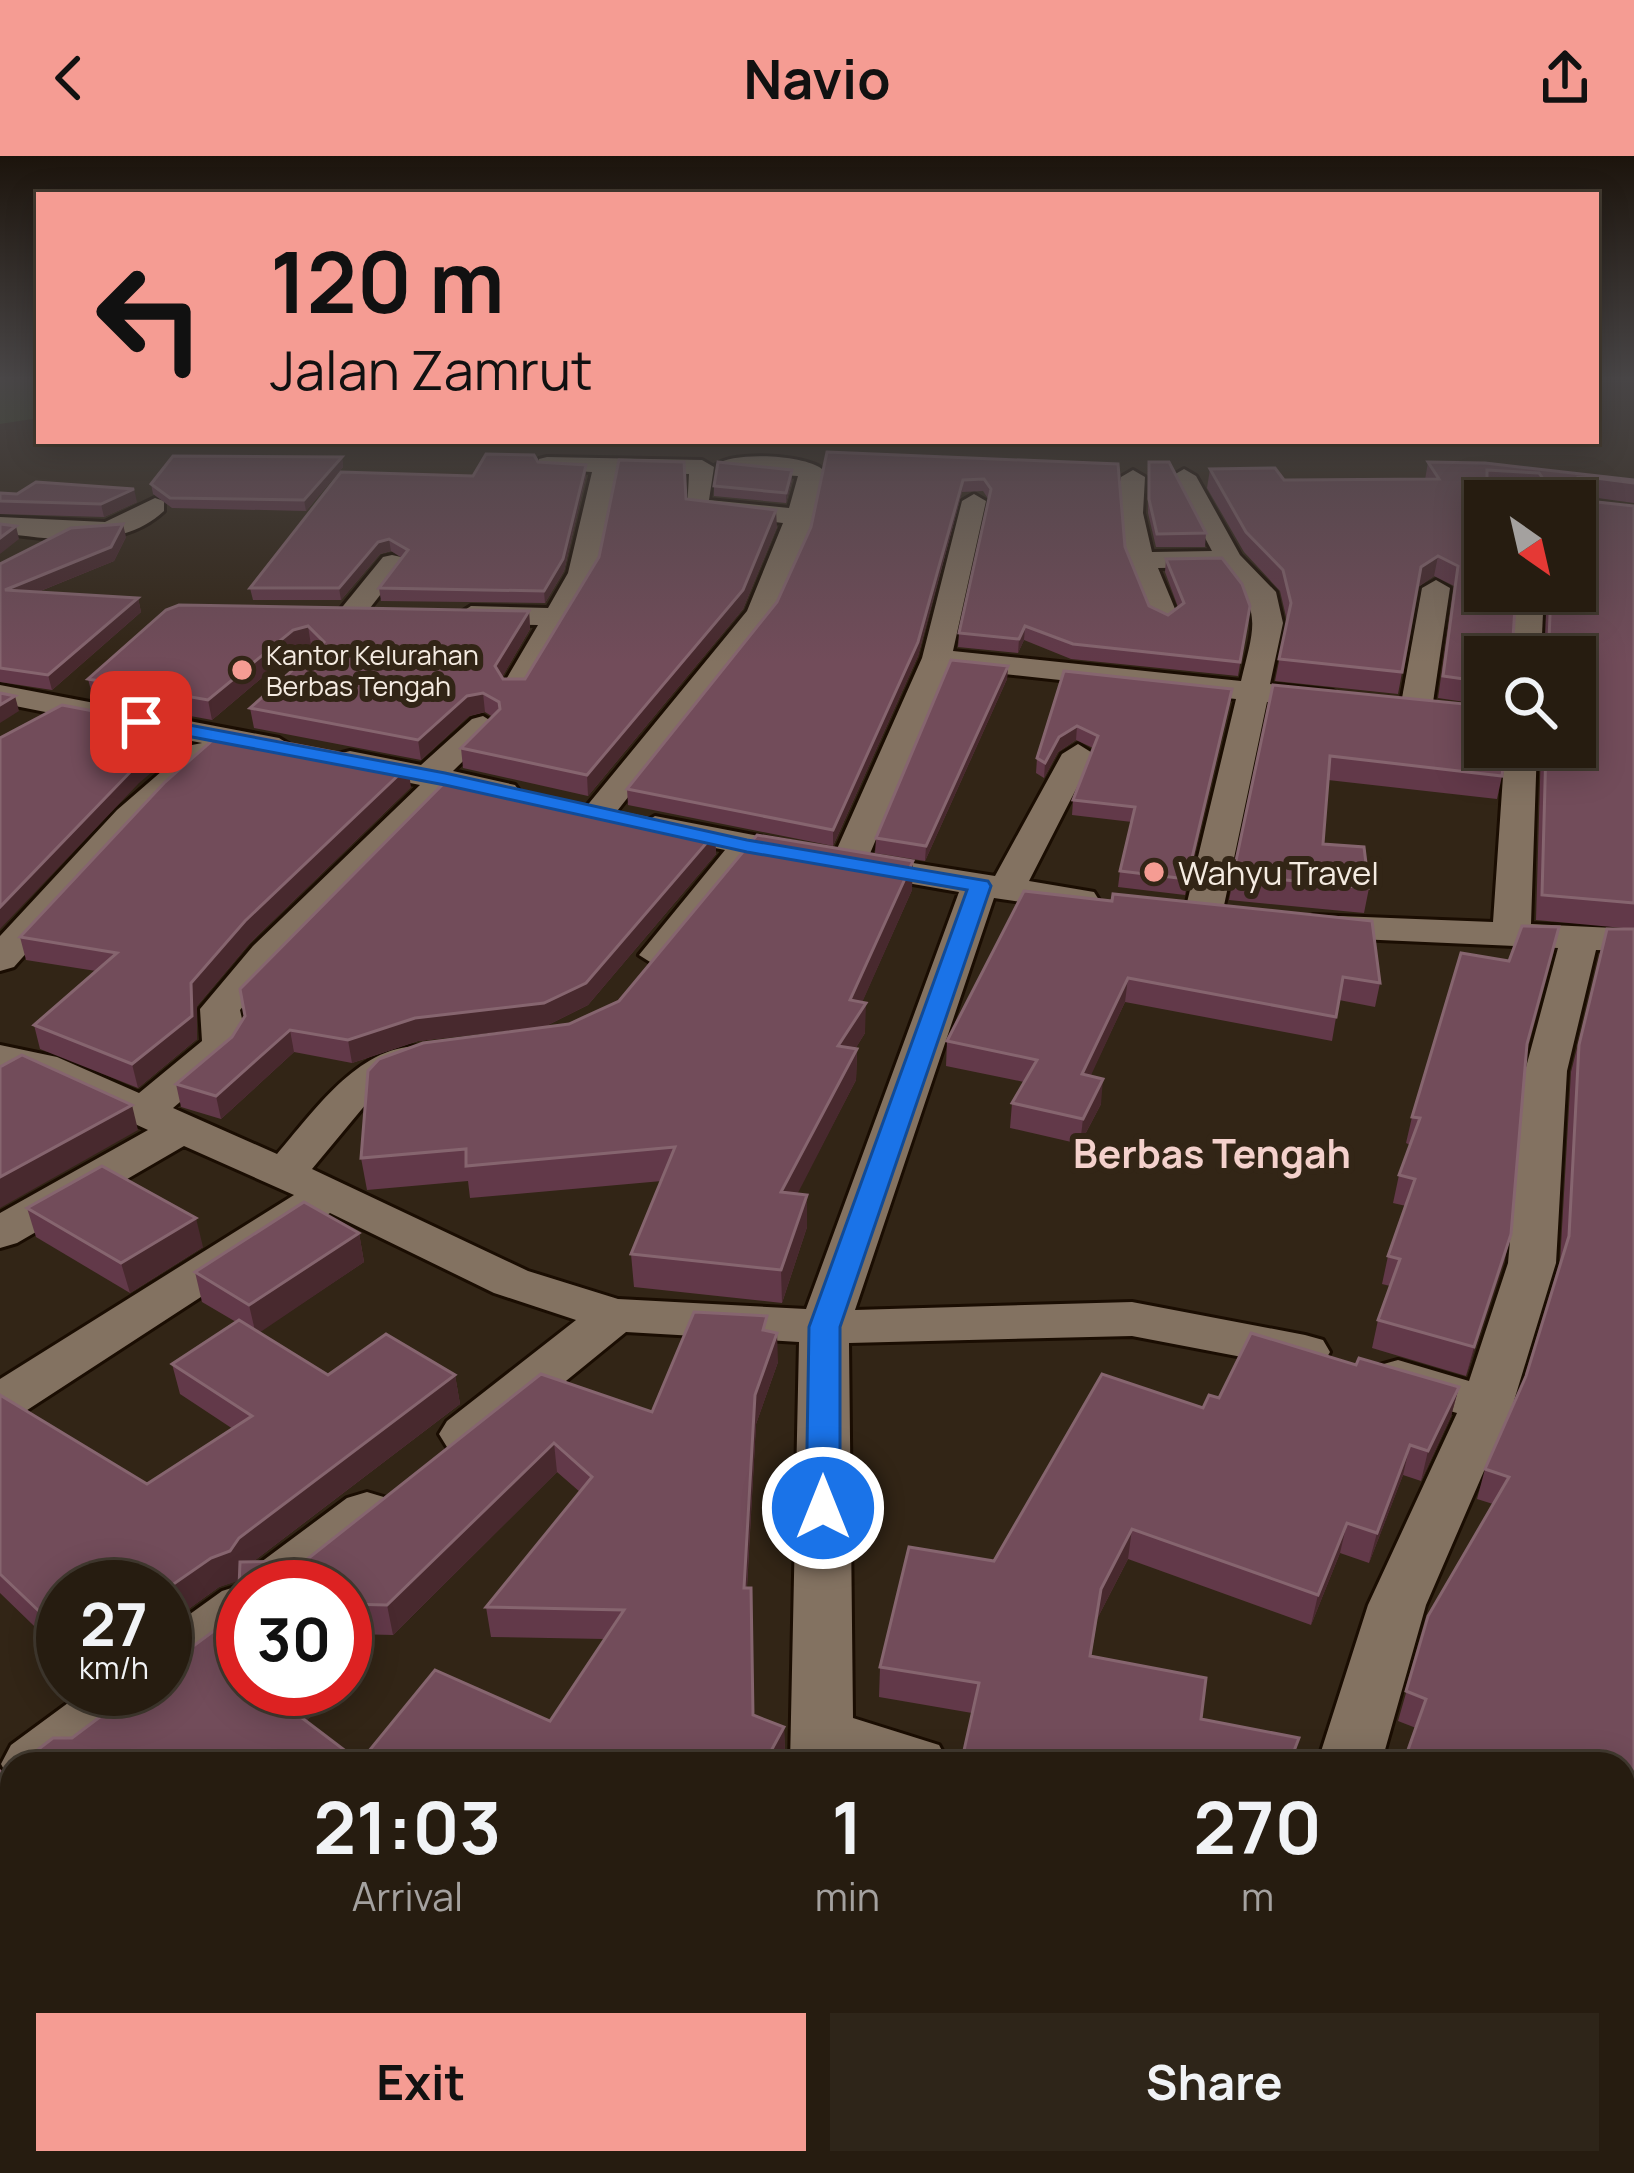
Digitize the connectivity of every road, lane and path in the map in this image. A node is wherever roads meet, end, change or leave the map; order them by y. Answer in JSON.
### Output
{"nodes":[{"id":1,"x":604,"y":474,"type":"edge"},
{"id":2,"x":701,"y":474,"type":"edge"},
{"id":3,"x":810,"y":474,"type":"edge"},
{"id":4,"x":1184,"y":476,"type":"dead end"},
{"id":5,"x":1133,"y":477,"type":"dead end"},
{"id":6,"x":974,"y":501,"type":"edge"},
{"id":7,"x":155,"y":506,"type":"edge"},
{"id":8,"x":798,"y":518,"type":"junction"},
{"id":9,"x":0,"y":525,"type":"edge"},
{"id":10,"x":60,"y":530,"type":"junction"},
{"id":11,"x":26,"y":553,"type":"edge"},
{"id":12,"x":1229,"y":559,"type":"junction"},
{"id":13,"x":1141,"y":560,"type":"junction"},
{"id":14,"x":392,"y":562,"type":"edge"},
{"id":15,"x":1436,"y":588,"type":"edge"},
{"id":16,"x":399,"y":613,"type":"edge"},
{"id":17,"x":444,"y":614,"type":"edge"},
{"id":18,"x":1164,"y":616,"type":"edge"},
{"id":19,"x":558,"y":617,"type":"junction"},
{"id":20,"x":937,"y":658,"type":"junction"},
{"id":21,"x":92,"y":677,"type":"edge"},
{"id":22,"x":516,"y":688,"type":"edge"},
{"id":23,"x":1254,"y":691,"type":"junction"},
{"id":24,"x":0,"y":694,"type":"edge"},
{"id":25,"x":257,"y":705,"type":"edge"},
{"id":26,"x":59,"y":706,"type":"junction"},
{"id":27,"x":483,"y":726,"type":"edge"},
{"id":28,"x":20,"y":730,"type":"edge"},
{"id":29,"x":222,"y":737,"type":"junction"},
{"id":30,"x":1078,"y":754,"type":"dead end"},
{"id":31,"x":1520,"y":768,"type":"edge"},
{"id":32,"x":437,"y":778,"type":"junction"},
{"id":33,"x":598,"y":813,"type":"junction"},
{"id":34,"x":747,"y":846,"type":"junction"},
{"id":35,"x":848,"y":864,"type":"junction"},
{"id":36,"x":993,"y":888,"type":"junction"},
{"id":37,"x":1116,"y":904,"type":"edge"},
{"id":38,"x":1160,"y":910,"type":"edge"},
{"id":39,"x":1275,"y":922,"type":"edge"},
{"id":40,"x":1511,"y":937,"type":"junction"},
{"id":41,"x":1579,"y":940,"type":"junction"},
{"id":42,"x":1634,"y":940,"type":"edge"},
{"id":43,"x":0,"y":959,"type":"edge"},
{"id":44,"x":634,"y":983,"type":"edge"},
{"id":45,"x":465,"y":1052,"type":"edge"},
{"id":46,"x":21,"y":1062,"type":"edge"},
{"id":47,"x":0,"y":1089,"type":"edge"},
{"id":48,"x":164,"y":1119,"type":"junction"},
{"id":49,"x":306,"y":1184,"type":"junction"},
{"id":50,"x":0,"y":1233,"type":"edge"},
{"id":51,"x":615,"y":1315,"type":"junction"},
{"id":52,"x":824,"y":1327,"type":"junction"},
{"id":53,"x":0,"y":1403,"type":"edge"},
{"id":54,"x":1487,"y":1404,"type":"junction"},
{"id":55,"x":304,"y":1560,"type":"edge"},
{"id":56,"x":216,"y":1626,"type":"edge"},
{"id":57,"x":192,"y":1645,"type":"edge"},
{"id":58,"x":97,"y":1716,"type":"edge"},
{"id":59,"x":822,"y":1749,"type":"edge"},
{"id":60,"x":49,"y":1752,"type":"edge"},
{"id":61,"x":1353,"y":1752,"type":"edge"}],
"edges":[{"from":1,"to":19,"type":"street"},
{"from":2,"to":8,"type":"street"},
{"from":3,"to":8,"type":"street"},
{"from":4,"to":12,"type":"street"},
{"from":5,"to":13,"type":"street"},
{"from":6,"to":20,"type":"street"},
{"from":7,"to":10,"type":"street"},
{"from":8,"to":33,"type":"street"},
{"from":9,"to":10,"type":"street"},
{"from":10,"to":11,"type":"street"},
{"from":12,"to":13,"type":"street"},
{"from":12,"to":23,"type":"street"},
{"from":13,"to":18,"type":"street"},
{"from":14,"to":16,"type":"street"},
{"from":15,"to":23,"type":"street"},
{"from":17,"to":19,"type":"street"},
{"from":19,"to":22,"type":"street"},
{"from":20,"to":23,"type":"street"},
{"from":20,"to":35,"type":"street"},
{"from":21,"to":26,"type":"street"},
{"from":23,"to":38,"type":"street"},
{"from":24,"to":26,"type":"street"},
{"from":25,"to":29,"type":"street"},
{"from":26,"to":28,"type":"street"},
{"from":26,"to":29,"type":"street"},
{"from":27,"to":32,"type":"street"},
{"from":29,"to":32,"type":"street"},
{"from":29,"to":43,"type":"street"},
{"from":30,"to":36,"type":"street"},
{"from":31,"to":40,"type":"street"},
{"from":32,"to":33,"type":"street"},
{"from":32,"to":48,"type":"street"},
{"from":33,"to":34,"type":"street"},
{"from":34,"to":35,"type":"street"},
{"from":34,"to":44,"type":"street"},
{"from":35,"to":36,"type":"street"},
{"from":36,"to":37,"type":"street"},
{"from":36,"to":52,"type":"street"},
{"from":39,"to":40,"type":"street"},
{"from":40,"to":41,"type":"street"},
{"from":41,"to":42,"type":"street"},
{"from":41,"to":54,"type":"street"},
{"from":45,"to":49,"type":"street"},
{"from":46,"to":47,"type":"street"},
{"from":46,"to":48,"type":"street"},
{"from":48,"to":49,"type":"street"},
{"from":48,"to":50,"type":"street"},
{"from":49,"to":51,"type":"street"},
{"from":49,"to":53,"type":"street"},
{"from":51,"to":52,"type":"street"},
{"from":51,"to":55,"type":"street"},
{"from":52,"to":54,"type":"street"},
{"from":52,"to":59,"type":"street"},
{"from":54,"to":61,"type":"street"},
{"from":56,"to":57,"type":"street"},
{"from":58,"to":60,"type":"street"}]}
